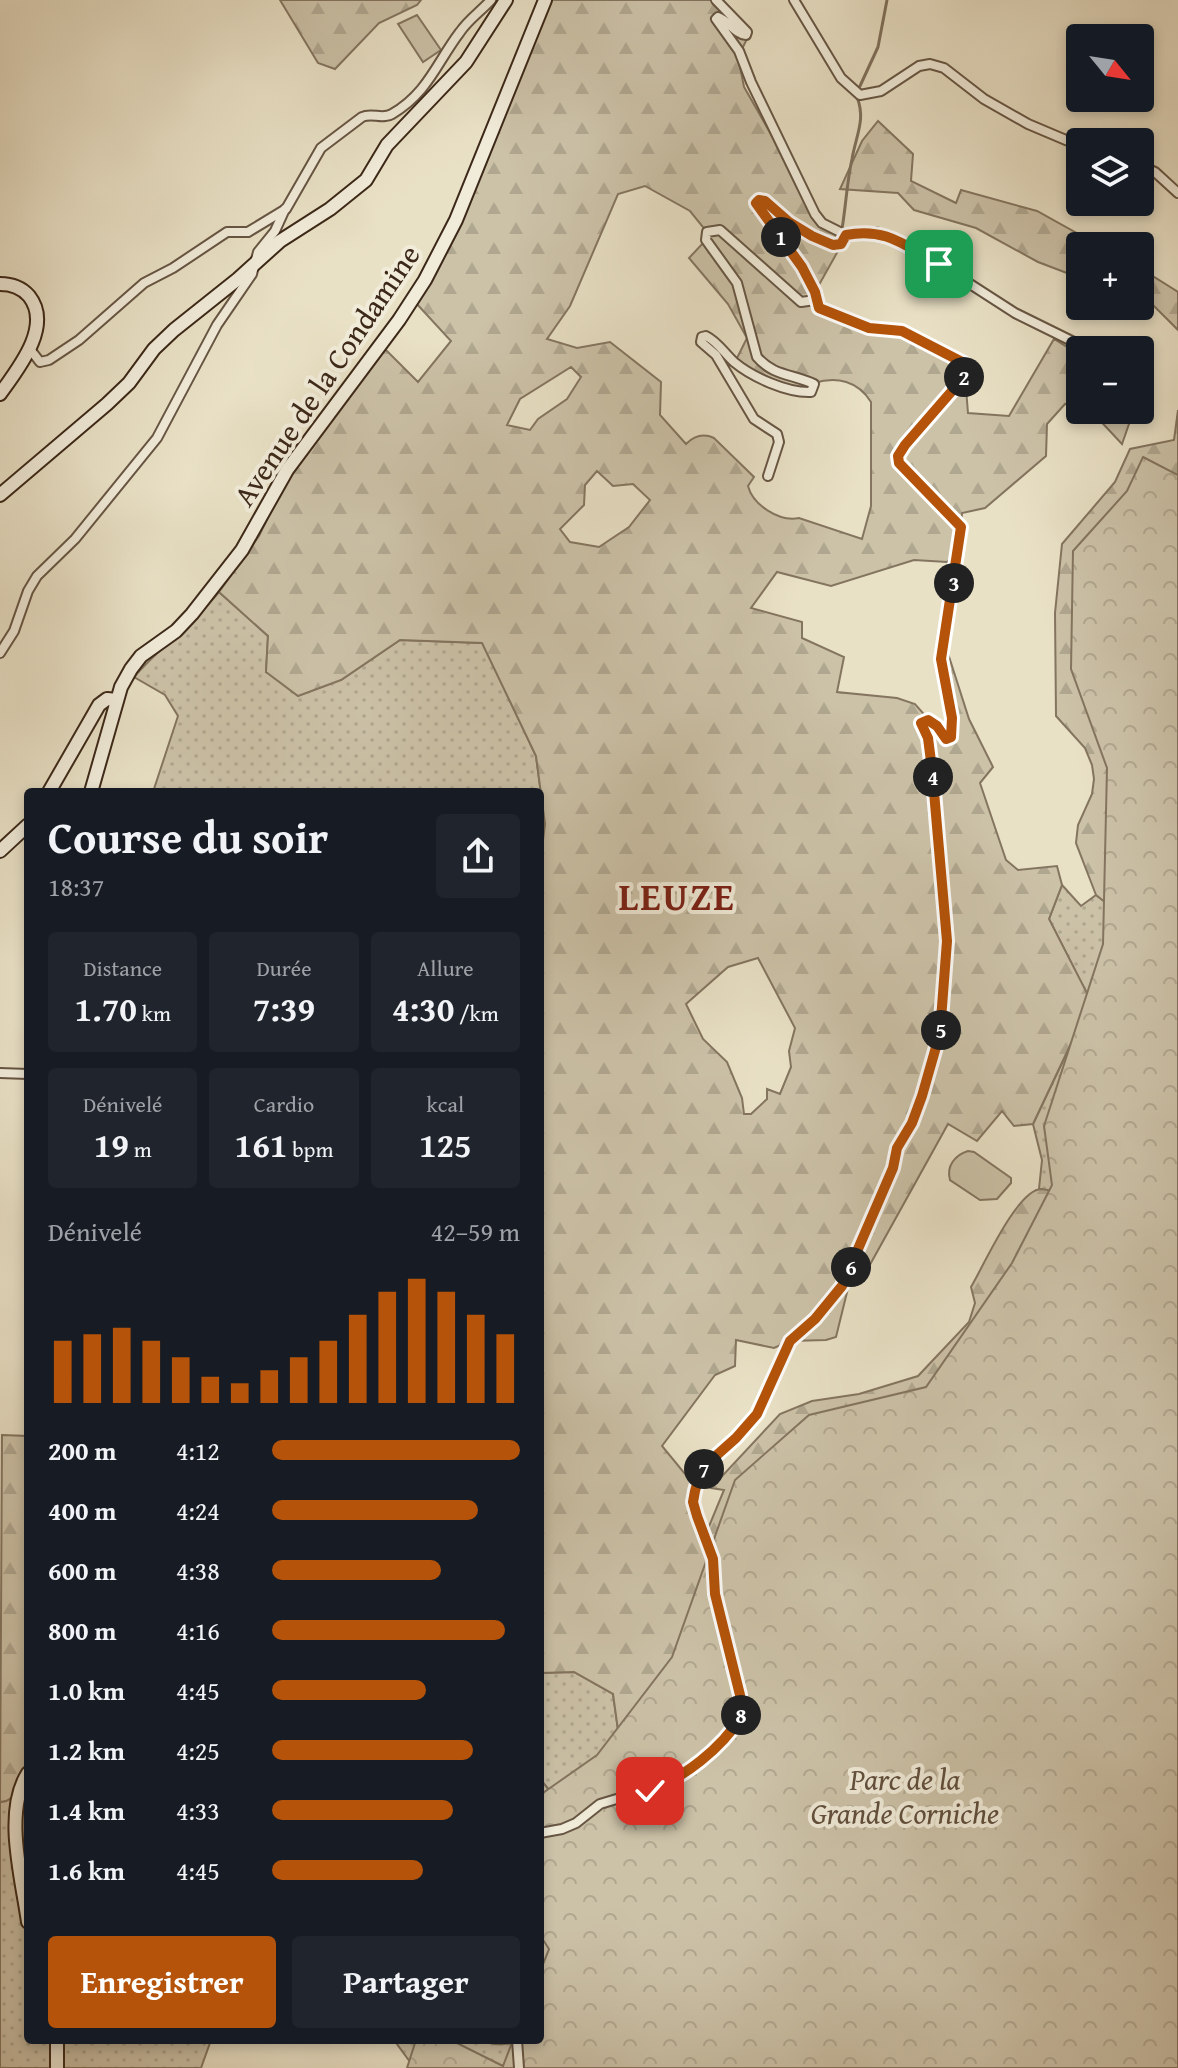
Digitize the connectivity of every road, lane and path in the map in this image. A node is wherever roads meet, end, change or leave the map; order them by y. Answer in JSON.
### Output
{"nodes":[{"id":1,"x":491,"y":0,"type":"edge"},
{"id":2,"x":506,"y":0,"type":"edge"},
{"id":3,"x":545,"y":0,"type":"edge"},
{"id":4,"x":716,"y":0,"type":"edge"},
{"id":5,"x":794,"y":0,"type":"edge"},
{"id":6,"x":1066,"y":140,"type":"edge"},
{"id":7,"x":1154,"y":172,"type":"edge"},
{"id":8,"x":1178,"y":193,"type":"edge"},
{"id":9,"x":286,"y":209,"type":"junction"},
{"id":10,"x":846,"y":235,"type":"junction"},
{"id":11,"x":256,"y":263,"type":"junction"},
{"id":12,"x":0,"y":284,"type":"edge"},
{"id":13,"x":815,"y":300,"type":"junction"},
{"id":14,"x":1066,"y":338,"type":"edge"},
{"id":15,"x":29,"y":348,"type":"junction"},
{"id":16,"x":0,"y":394,"type":"edge"},
{"id":17,"x":768,"y":476,"type":"dead end"},
{"id":18,"x":0,"y":495,"type":"edge"},
{"id":19,"x":0,"y":653,"type":"edge"},
{"id":20,"x":117,"y":700,"type":"junction"},
{"id":21,"x":51,"y":788,"type":"edge"},
{"id":22,"x":92,"y":788,"type":"edge"},
{"id":23,"x":24,"y":829,"type":"edge"},
{"id":24,"x":0,"y":851,"type":"edge"},
{"id":25,"x":0,"y":1073,"type":"edge"},
{"id":26,"x":24,"y":1074,"type":"edge"},
{"id":27,"x":24,"y":1779,"type":"edge"},
{"id":28,"x":544,"y":1832,"type":"edge"},
{"id":29,"x":24,"y":1884,"type":"edge"},
{"id":30,"x":57,"y":2044,"type":"edge"},
{"id":31,"x":517,"y":2044,"type":"edge"},
{"id":32,"x":57,"y":2068,"type":"edge"},
{"id":33,"x":519,"y":2068,"type":"edge"}],
"edges":[{"from":1,"to":9,"type":"street"},
{"from":2,"to":11,"type":"main road"},
{"from":3,"to":20,"type":"main road","name":"Avenue de la Condamine"},
{"from":4,"to":10,"type":"street"},
{"from":5,"to":6,"type":"street"},
{"from":7,"to":8,"type":"street"},
{"from":9,"to":11,"type":"street"},
{"from":9,"to":15,"type":"street"},
{"from":10,"to":13,"type":"street"},
{"from":10,"to":14,"type":"street"},
{"from":11,"to":18,"type":"main road"},
{"from":11,"to":19,"type":"street"},
{"from":12,"to":15,"type":"main road"},
{"from":13,"to":17,"type":"street"},
{"from":13,"to":28,"type":"street"},
{"from":15,"to":16,"type":"main road"},
{"from":20,"to":21,"type":"main road"},
{"from":20,"to":22,"type":"main road","name":"Avenue de la Condamine"},
{"from":23,"to":24,"type":"main road"},
{"from":25,"to":26,"type":"street"},
{"from":27,"to":29,"type":"main road"},
{"from":30,"to":32,"type":"main road"},
{"from":31,"to":33,"type":"street"}]}
